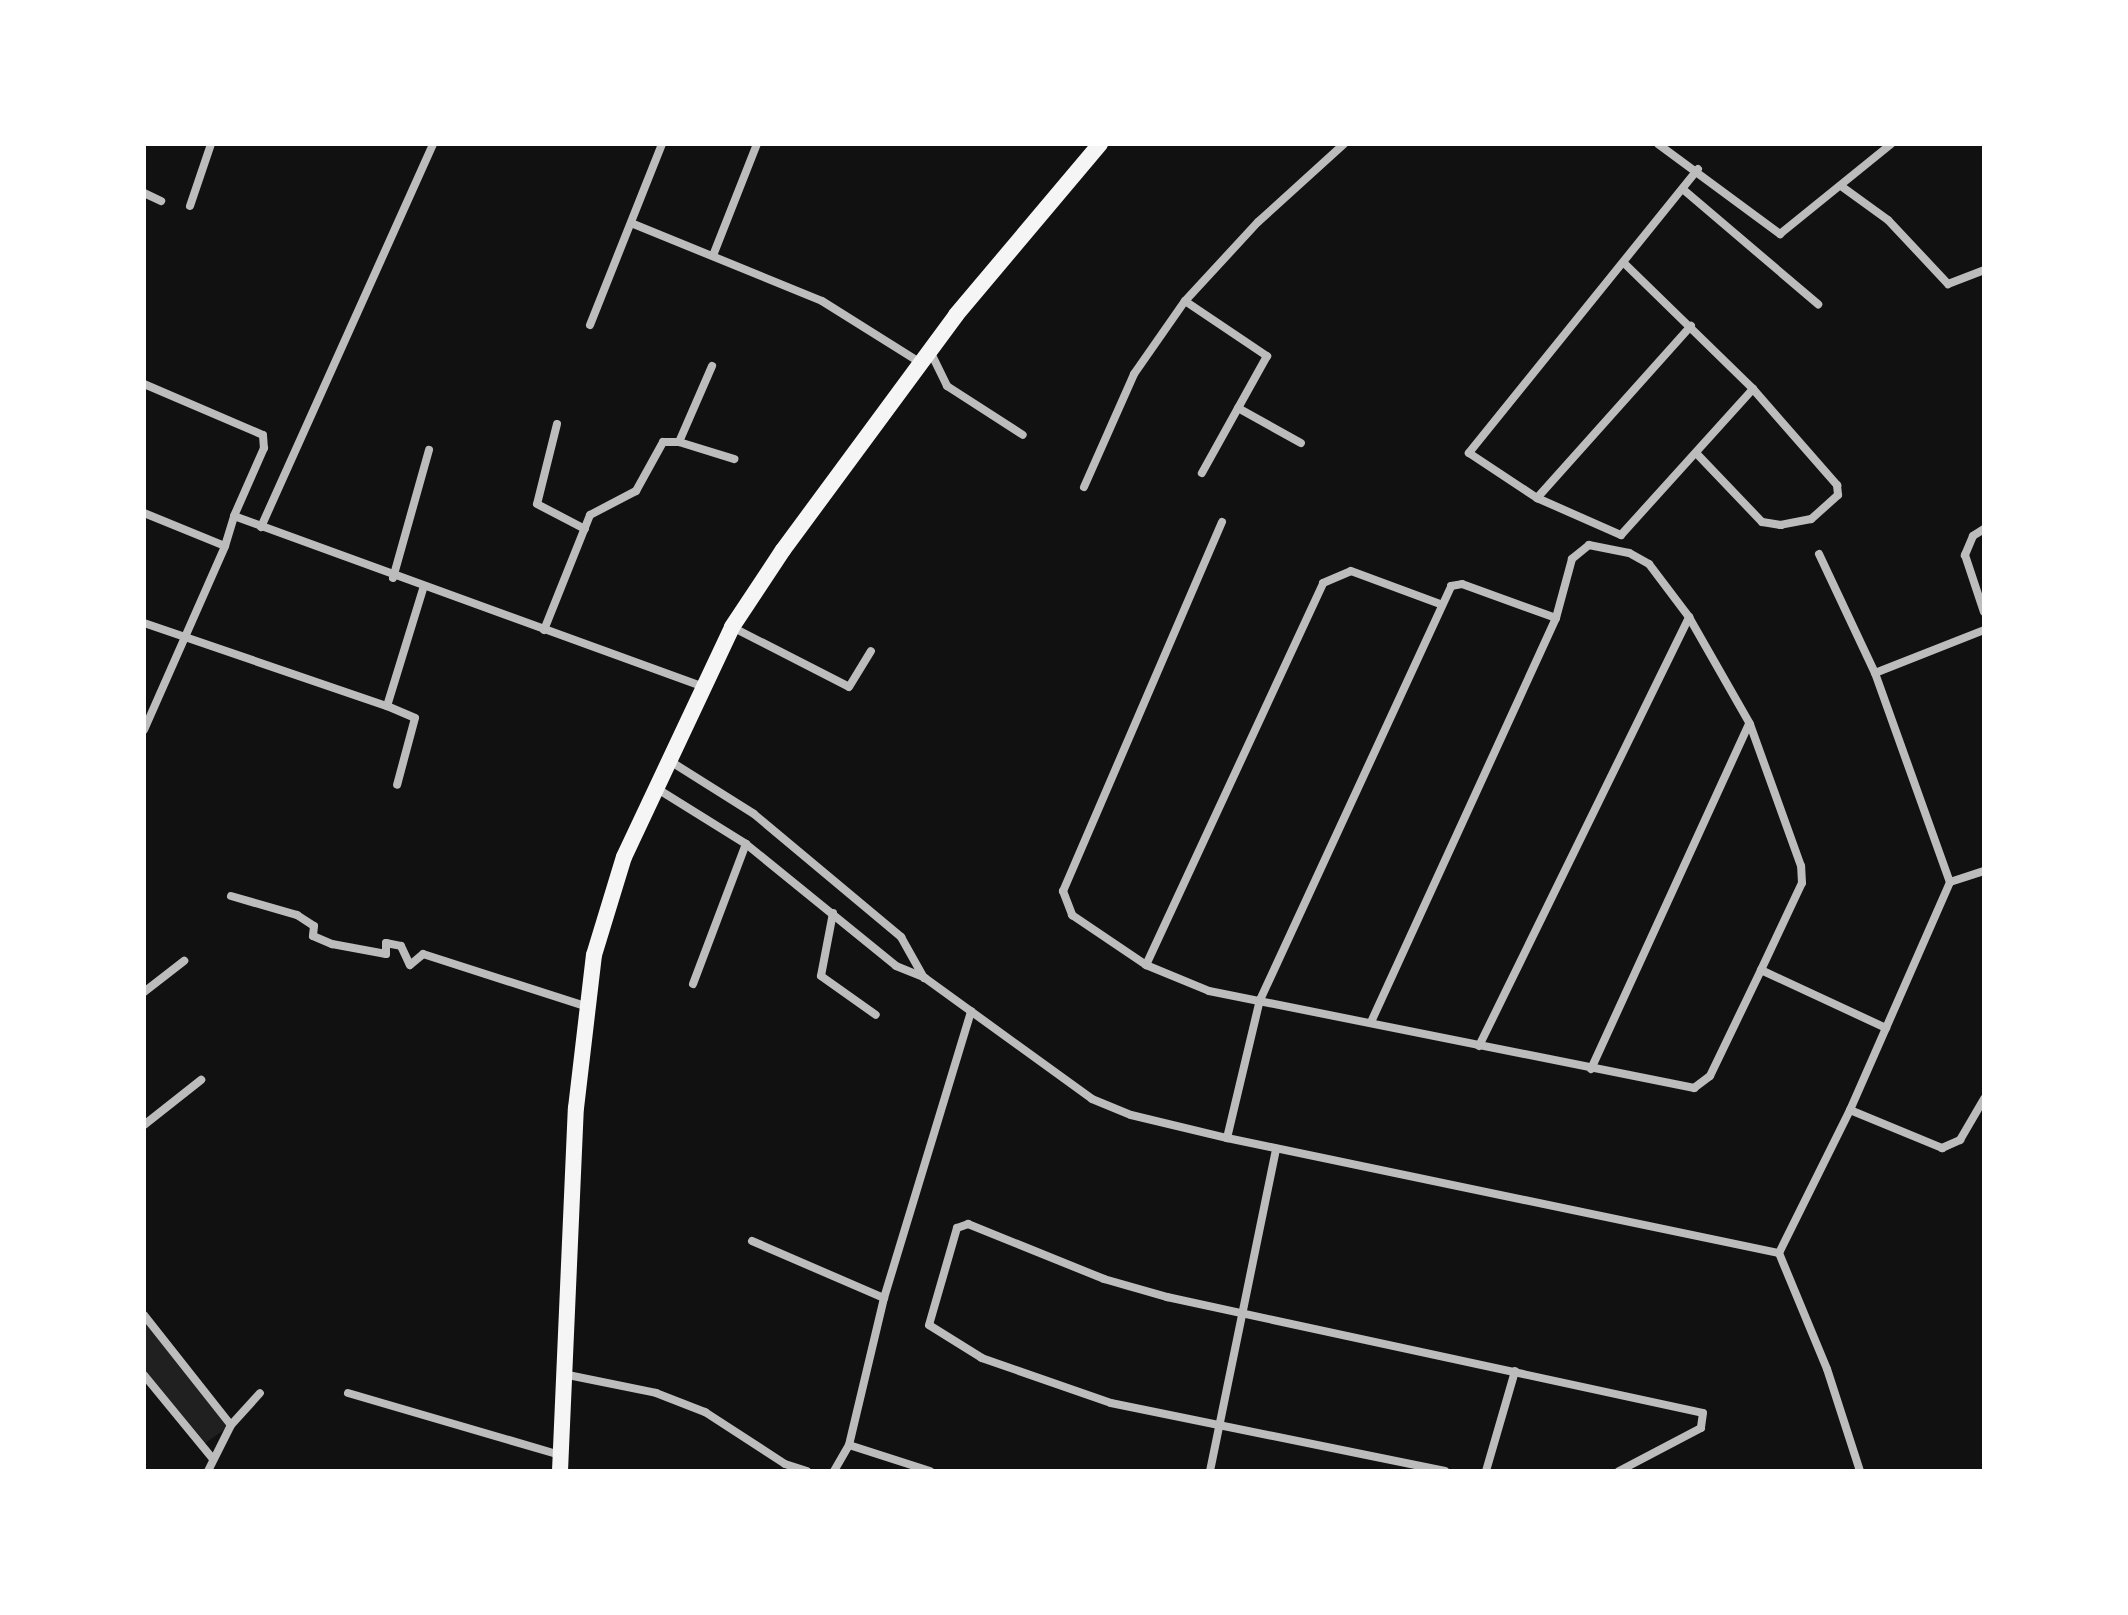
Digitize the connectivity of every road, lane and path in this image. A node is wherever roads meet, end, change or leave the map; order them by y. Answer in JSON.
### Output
{"nodes":[{"id":1,"x":211,"y":144,"type":"edge"},
{"id":2,"x":433,"y":144,"type":"edge"},
{"id":3,"x":662,"y":144,"type":"edge"},
{"id":4,"x":757,"y":144,"type":"edge"},
{"id":5,"x":1100,"y":144,"type":"edge"},
{"id":6,"x":1344,"y":144,"type":"edge"},
{"id":7,"x":1658,"y":144,"type":"edge"},
{"id":8,"x":1891,"y":144,"type":"edge"},
{"id":9,"x":1698,"y":169,"type":"junction"},
{"id":10,"x":1841,"y":186,"type":"junction"},
{"id":11,"x":1685,"y":191,"type":"junction"},
{"id":12,"x":144,"y":193,"type":"edge"},
{"id":13,"x":161,"y":201,"type":"dead end"},
{"id":14,"x":190,"y":206,"type":"dead end"},
{"id":15,"x":631,"y":223,"type":"junction"},
{"id":16,"x":714,"y":253,"type":"junction"},
{"id":17,"x":1624,"y":263,"type":"junction"},
{"id":18,"x":1984,"y":270,"type":"edge"},
{"id":19,"x":1185,"y":301,"type":"junction"},
{"id":20,"x":1818,"y":304,"type":"dead end"},
{"id":21,"x":590,"y":325,"type":"dead end"},
{"id":22,"x":1691,"y":326,"type":"junction"},
{"id":23,"x":925,"y":357,"type":"junction"},
{"id":24,"x":712,"y":366,"type":"dead end"},
{"id":25,"x":144,"y":384,"type":"edge"},
{"id":26,"x":1753,"y":389,"type":"junction"},
{"id":27,"x":1238,"y":408,"type":"junction"},
{"id":28,"x":557,"y":424,"type":"dead end"},
{"id":29,"x":1023,"y":435,"type":"dead end"},
{"id":30,"x":679,"y":442,"type":"junction"},
{"id":31,"x":1301,"y":443,"type":"dead end"},
{"id":32,"x":429,"y":450,"type":"dead end"},
{"id":33,"x":1697,"y":454,"type":"junction"},
{"id":34,"x":734,"y":459,"type":"dead end"},
{"id":35,"x":1202,"y":473,"type":"dead end"},
{"id":36,"x":1084,"y":487,"type":"dead end"},
{"id":37,"x":1537,"y":498,"type":"junction"},
{"id":38,"x":144,"y":513,"type":"edge"},
{"id":39,"x":234,"y":516,"type":"junction"},
{"id":40,"x":1222,"y":522,"type":"dead end"},
{"id":41,"x":261,"y":527,"type":"junction"},
{"id":42,"x":585,"y":529,"type":"junction"},
{"id":43,"x":1984,"y":529,"type":"edge"},
{"id":44,"x":225,"y":546,"type":"junction"},
{"id":45,"x":1819,"y":554,"type":"dead end"},
{"id":46,"x":393,"y":578,"type":"junction"},
{"id":47,"x":423,"y":589,"type":"junction"},
{"id":48,"x":1440,"y":604,"type":"junction"},
{"id":49,"x":1984,"y":612,"type":"edge"},
{"id":50,"x":1689,"y":617,"type":"junction"},
{"id":51,"x":1556,"y":618,"type":"junction"},
{"id":52,"x":144,"y":623,"type":"edge"},
{"id":53,"x":732,"y":627,"type":"junction"},
{"id":54,"x":544,"y":630,"type":"junction"},
{"id":55,"x":1984,"y":630,"type":"edge"},
{"id":56,"x":185,"y":638,"type":"junction"},
{"id":57,"x":871,"y":651,"type":"dead end"},
{"id":58,"x":1875,"y":673,"type":"junction"},
{"id":59,"x":702,"y":686,"type":"junction"},
{"id":60,"x":387,"y":706,"type":"junction"},
{"id":61,"x":1750,"y":724,"type":"junction"},
{"id":62,"x":146,"y":726,"type":"edge"},
{"id":63,"x":668,"y":759,"type":"junction"},
{"id":64,"x":397,"y":785,"type":"dead end"},
{"id":65,"x":656,"y":788,"type":"junction"},
{"id":66,"x":746,"y":844,"type":"junction"},
{"id":67,"x":1984,"y":871,"type":"edge"},
{"id":68,"x":1950,"y":882,"type":"junction"},
{"id":69,"x":231,"y":896,"type":"dead end"},
{"id":70,"x":833,"y":913,"type":"junction"},
{"id":71,"x":184,"y":961,"type":"dead end"},
{"id":72,"x":1146,"y":965,"type":"junction"},
{"id":73,"x":1761,"y":970,"type":"junction"},
{"id":74,"x":925,"y":978,"type":"junction"},
{"id":75,"x":693,"y":984,"type":"dead end"},
{"id":76,"x":144,"y":992,"type":"edge"},
{"id":77,"x":1260,"y":1000,"type":"junction"},
{"id":78,"x":588,"y":1007,"type":"junction"},
{"id":79,"x":971,"y":1011,"type":"junction"},
{"id":80,"x":876,"y":1015,"type":"dead end"},
{"id":81,"x":1371,"y":1023,"type":"junction"},
{"id":82,"x":1886,"y":1028,"type":"junction"},
{"id":83,"x":1479,"y":1046,"type":"junction"},
{"id":84,"x":1591,"y":1069,"type":"junction"},
{"id":85,"x":201,"y":1080,"type":"dead end"},
{"id":86,"x":1984,"y":1099,"type":"edge"},
{"id":87,"x":1850,"y":1110,"type":"junction"},
{"id":88,"x":144,"y":1125,"type":"edge"},
{"id":89,"x":1227,"y":1138,"type":"junction"},
{"id":90,"x":1276,"y":1149,"type":"junction"},
{"id":91,"x":752,"y":1241,"type":"dead end"},
{"id":92,"x":1779,"y":1253,"type":"junction"},
{"id":93,"x":884,"y":1298,"type":"junction"},
{"id":94,"x":144,"y":1315,"type":"edge"},
{"id":95,"x":1244,"y":1315,"type":"junction"},
{"id":96,"x":1515,"y":1371,"type":"junction"},
{"id":97,"x":563,"y":1374,"type":"junction"},
{"id":98,"x":144,"y":1375,"type":"edge"},
{"id":99,"x":260,"y":1393,"type":"dead end"},
{"id":100,"x":348,"y":1393,"type":"dead end"},
{"id":101,"x":231,"y":1425,"type":"junction"},
{"id":102,"x":1219,"y":1428,"type":"junction"},
{"id":103,"x":849,"y":1445,"type":"junction"},
{"id":104,"x":213,"y":1459,"type":"junction"},
{"id":105,"x":560,"y":1463,"type":"edge"},
{"id":106,"x":208,"y":1471,"type":"edge"},
{"id":107,"x":807,"y":1471,"type":"edge"},
{"id":108,"x":834,"y":1471,"type":"edge"},
{"id":109,"x":930,"y":1471,"type":"edge"},
{"id":110,"x":1210,"y":1471,"type":"edge"},
{"id":111,"x":1445,"y":1471,"type":"edge"},
{"id":112,"x":1486,"y":1471,"type":"edge"},
{"id":113,"x":1619,"y":1471,"type":"edge"},
{"id":114,"x":1860,"y":1471,"type":"edge"}],
"edges":[{"from":1,"to":14,"type":"street"},
{"from":2,"to":41,"type":"street"},
{"from":3,"to":15,"type":"street"},
{"from":4,"to":16,"type":"street"},
{"from":5,"to":23,"type":"main road"},
{"from":6,"to":19,"type":"street"},
{"from":7,"to":9,"type":"street"},
{"from":8,"to":10,"type":"street"},
{"from":9,"to":10,"type":"street"},
{"from":9,"to":11,"type":"street"},
{"from":10,"to":18,"type":"street"},
{"from":11,"to":17,"type":"street"},
{"from":11,"to":20,"type":"street"},
{"from":12,"to":13,"type":"street"},
{"from":15,"to":16,"type":"street"},
{"from":15,"to":21,"type":"street"},
{"from":16,"to":23,"type":"street"},
{"from":17,"to":22,"type":"street"},
{"from":17,"to":37,"type":"street"},
{"from":19,"to":27,"type":"street"},
{"from":19,"to":36,"type":"street"},
{"from":22,"to":26,"type":"street"},
{"from":22,"to":37,"type":"street"},
{"from":23,"to":29,"type":"street"},
{"from":23,"to":53,"type":"main road"},
{"from":24,"to":30,"type":"street"},
{"from":25,"to":39,"type":"street"},
{"from":26,"to":33,"type":"street"},
{"from":26,"to":33,"type":"street"},
{"from":27,"to":31,"type":"street"},
{"from":27,"to":35,"type":"street"},
{"from":28,"to":42,"type":"street"},
{"from":30,"to":34,"type":"street"},
{"from":30,"to":42,"type":"street"},
{"from":32,"to":46,"type":"street"},
{"from":33,"to":37,"type":"street"},
{"from":38,"to":44,"type":"street"},
{"from":39,"to":41,"type":"street"},
{"from":39,"to":44,"type":"street"},
{"from":40,"to":72,"type":"street"},
{"from":41,"to":46,"type":"street"},
{"from":42,"to":54,"type":"street"},
{"from":43,"to":49,"type":"street"},
{"from":44,"to":56,"type":"street"},
{"from":45,"to":58,"type":"street"},
{"from":46,"to":47,"type":"street"},
{"from":47,"to":54,"type":"street"},
{"from":47,"to":60,"type":"street"},
{"from":48,"to":51,"type":"street"},
{"from":48,"to":72,"type":"street"},
{"from":48,"to":77,"type":"street"},
{"from":50,"to":51,"type":"street"},
{"from":50,"to":61,"type":"street"},
{"from":50,"to":83,"type":"street"},
{"from":51,"to":81,"type":"street"},
{"from":52,"to":56,"type":"street"},
{"from":53,"to":57,"type":"street"},
{"from":53,"to":59,"type":"main road"},
{"from":54,"to":59,"type":"street"},
{"from":55,"to":58,"type":"street"},
{"from":56,"to":60,"type":"street"},
{"from":56,"to":62,"type":"street"},
{"from":58,"to":68,"type":"street"},
{"from":59,"to":63,"type":"main road"},
{"from":60,"to":64,"type":"street"},
{"from":61,"to":73,"type":"street"},
{"from":61,"to":84,"type":"street"},
{"from":63,"to":65,"type":"main road"},
{"from":63,"to":74,"type":"street"},
{"from":65,"to":66,"type":"street"},
{"from":65,"to":78,"type":"main road"},
{"from":66,"to":70,"type":"street"},
{"from":66,"to":75,"type":"street"},
{"from":67,"to":68,"type":"street"},
{"from":68,"to":82,"type":"street"},
{"from":69,"to":78,"type":"street"},
{"from":70,"to":74,"type":"street"},
{"from":70,"to":80,"type":"street"},
{"from":71,"to":76,"type":"street"},
{"from":72,"to":77,"type":"street"},
{"from":73,"to":82,"type":"street"},
{"from":73,"to":84,"type":"street"},
{"from":74,"to":79,"type":"street"},
{"from":77,"to":81,"type":"street"},
{"from":77,"to":89,"type":"street"},
{"from":78,"to":97,"type":"main road"},
{"from":79,"to":89,"type":"street"},
{"from":79,"to":93,"type":"street"},
{"from":81,"to":83,"type":"street"},
{"from":82,"to":87,"type":"street"},
{"from":83,"to":84,"type":"street"},
{"from":85,"to":88,"type":"street"},
{"from":86,"to":87,"type":"street"},
{"from":87,"to":92,"type":"street"},
{"from":89,"to":90,"type":"street"},
{"from":90,"to":92,"type":"street"},
{"from":90,"to":95,"type":"street"},
{"from":91,"to":93,"type":"street"},
{"from":92,"to":114,"type":"street"},
{"from":93,"to":103,"type":"street"},
{"from":94,"to":101,"type":"street"},
{"from":95,"to":96,"type":"street"},
{"from":95,"to":102,"type":"street"},
{"from":95,"to":102,"type":"street"},
{"from":96,"to":112,"type":"street"},
{"from":96,"to":113,"type":"street"},
{"from":97,"to":105,"type":"main road"},
{"from":97,"to":107,"type":"street"},
{"from":98,"to":104,"type":"street"},
{"from":99,"to":101,"type":"street"},
{"from":100,"to":105,"type":"street"},
{"from":101,"to":104,"type":"street"},
{"from":102,"to":110,"type":"street"},
{"from":102,"to":111,"type":"street"},
{"from":103,"to":108,"type":"street"},
{"from":103,"to":109,"type":"street"},
{"from":104,"to":106,"type":"street"}]}
